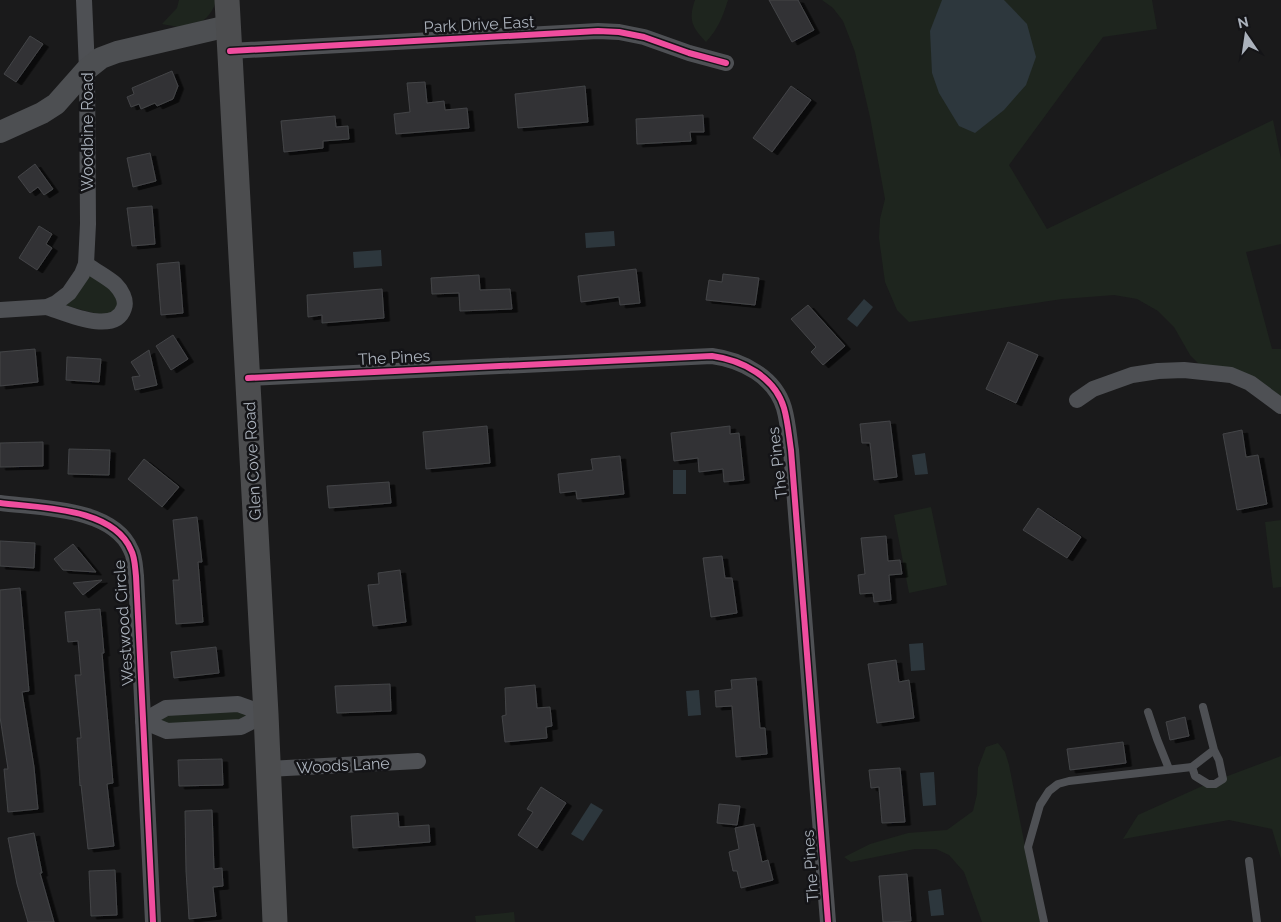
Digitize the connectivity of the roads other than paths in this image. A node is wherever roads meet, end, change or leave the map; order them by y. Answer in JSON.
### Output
{"nodes":[{"id":1,"x":84,"y":0,"type":"edge"},
{"id":2,"x":227,"y":0,"type":"edge"},
{"id":3,"x":228,"y":26,"type":"junction"},
{"id":4,"x":230,"y":51,"type":"junction"},
{"id":5,"x":726,"y":63,"type":"dead end"},
{"id":6,"x":87,"y":69,"type":"junction"},
{"id":7,"x":0,"y":132,"type":"edge"},
{"id":8,"x":86,"y":264,"type":"junction"},
{"id":9,"x":47,"y":307,"type":"junction"},
{"id":10,"x":0,"y":310,"type":"edge"},
{"id":11,"x":248,"y":378,"type":"junction"},
{"id":12,"x":1077,"y":400,"type":"dead end"},
{"id":13,"x":1281,"y":406,"type":"edge"},
{"id":14,"x":0,"y":503,"type":"edge"},
{"id":15,"x":1203,"y":707,"type":"dead end"},
{"id":16,"x":1148,"y":712,"type":"dead end"},
{"id":17,"x":266,"y":714,"type":"junction"},
{"id":18,"x":143,"y":721,"type":"junction"},
{"id":19,"x":1214,"y":750,"type":"junction"},
{"id":20,"x":418,"y":761,"type":"dead end"},
{"id":21,"x":1192,"y":767,"type":"junction"},
{"id":22,"x":268,"y":769,"type":"junction"},
{"id":23,"x":1169,"y":769,"type":"junction"},
{"id":24,"x":1249,"y":861,"type":"dead end"},
{"id":25,"x":153,"y":922,"type":"edge"},
{"id":26,"x":275,"y":922,"type":"edge"},
{"id":27,"x":828,"y":922,"type":"edge"},
{"id":28,"x":1044,"y":922,"type":"edge"},
{"id":29,"x":1257,"y":922,"type":"edge"}],
"edges":[{"from":1,"to":6,"type":"street","name":"Woodbine Road"},
{"from":2,"to":3,"type":"main road","name":"Glen Cove Road"},
{"from":3,"to":4,"type":"main road","name":"Glen Cove Road"},
{"from":3,"to":6,"type":"street"},
{"from":4,"to":5,"type":"street","name":"Park Drive East"},
{"from":4,"to":11,"type":"main road","name":"Glen Cove Road"},
{"from":6,"to":7,"type":"street"},
{"from":6,"to":8,"type":"street","name":"Woodbine Road"},
{"from":8,"to":9,"type":"street","name":"Woodbine Road"},
{"from":8,"to":9,"type":"street","name":"Woodbine Road"},
{"from":9,"to":10,"type":"street","name":"Woodbine Road"},
{"from":11,"to":17,"type":"main road","name":"Glen Cove Road"},
{"from":11,"to":27,"type":"street","name":"The Pines"},
{"from":12,"to":13,"type":"street"},
{"from":14,"to":18,"type":"street","name":"Westwood Circle"},
{"from":15,"to":19,"type":"lane"},
{"from":16,"to":23,"type":"lane"},
{"from":17,"to":18,"type":"street"},
{"from":17,"to":18,"type":"street"},
{"from":17,"to":22,"type":"main road","name":"Glen Cove Road"},
{"from":18,"to":25,"type":"street","name":"Westwood Circle"},
{"from":19,"to":21,"type":"lane"},
{"from":19,"to":21,"type":"lane"},
{"from":20,"to":22,"type":"street","name":"Woods Lane"},
{"from":21,"to":23,"type":"lane"},
{"from":22,"to":26,"type":"main road","name":"Glen Cove Road"},
{"from":23,"to":28,"type":"lane"},
{"from":24,"to":29,"type":"lane"}]}
